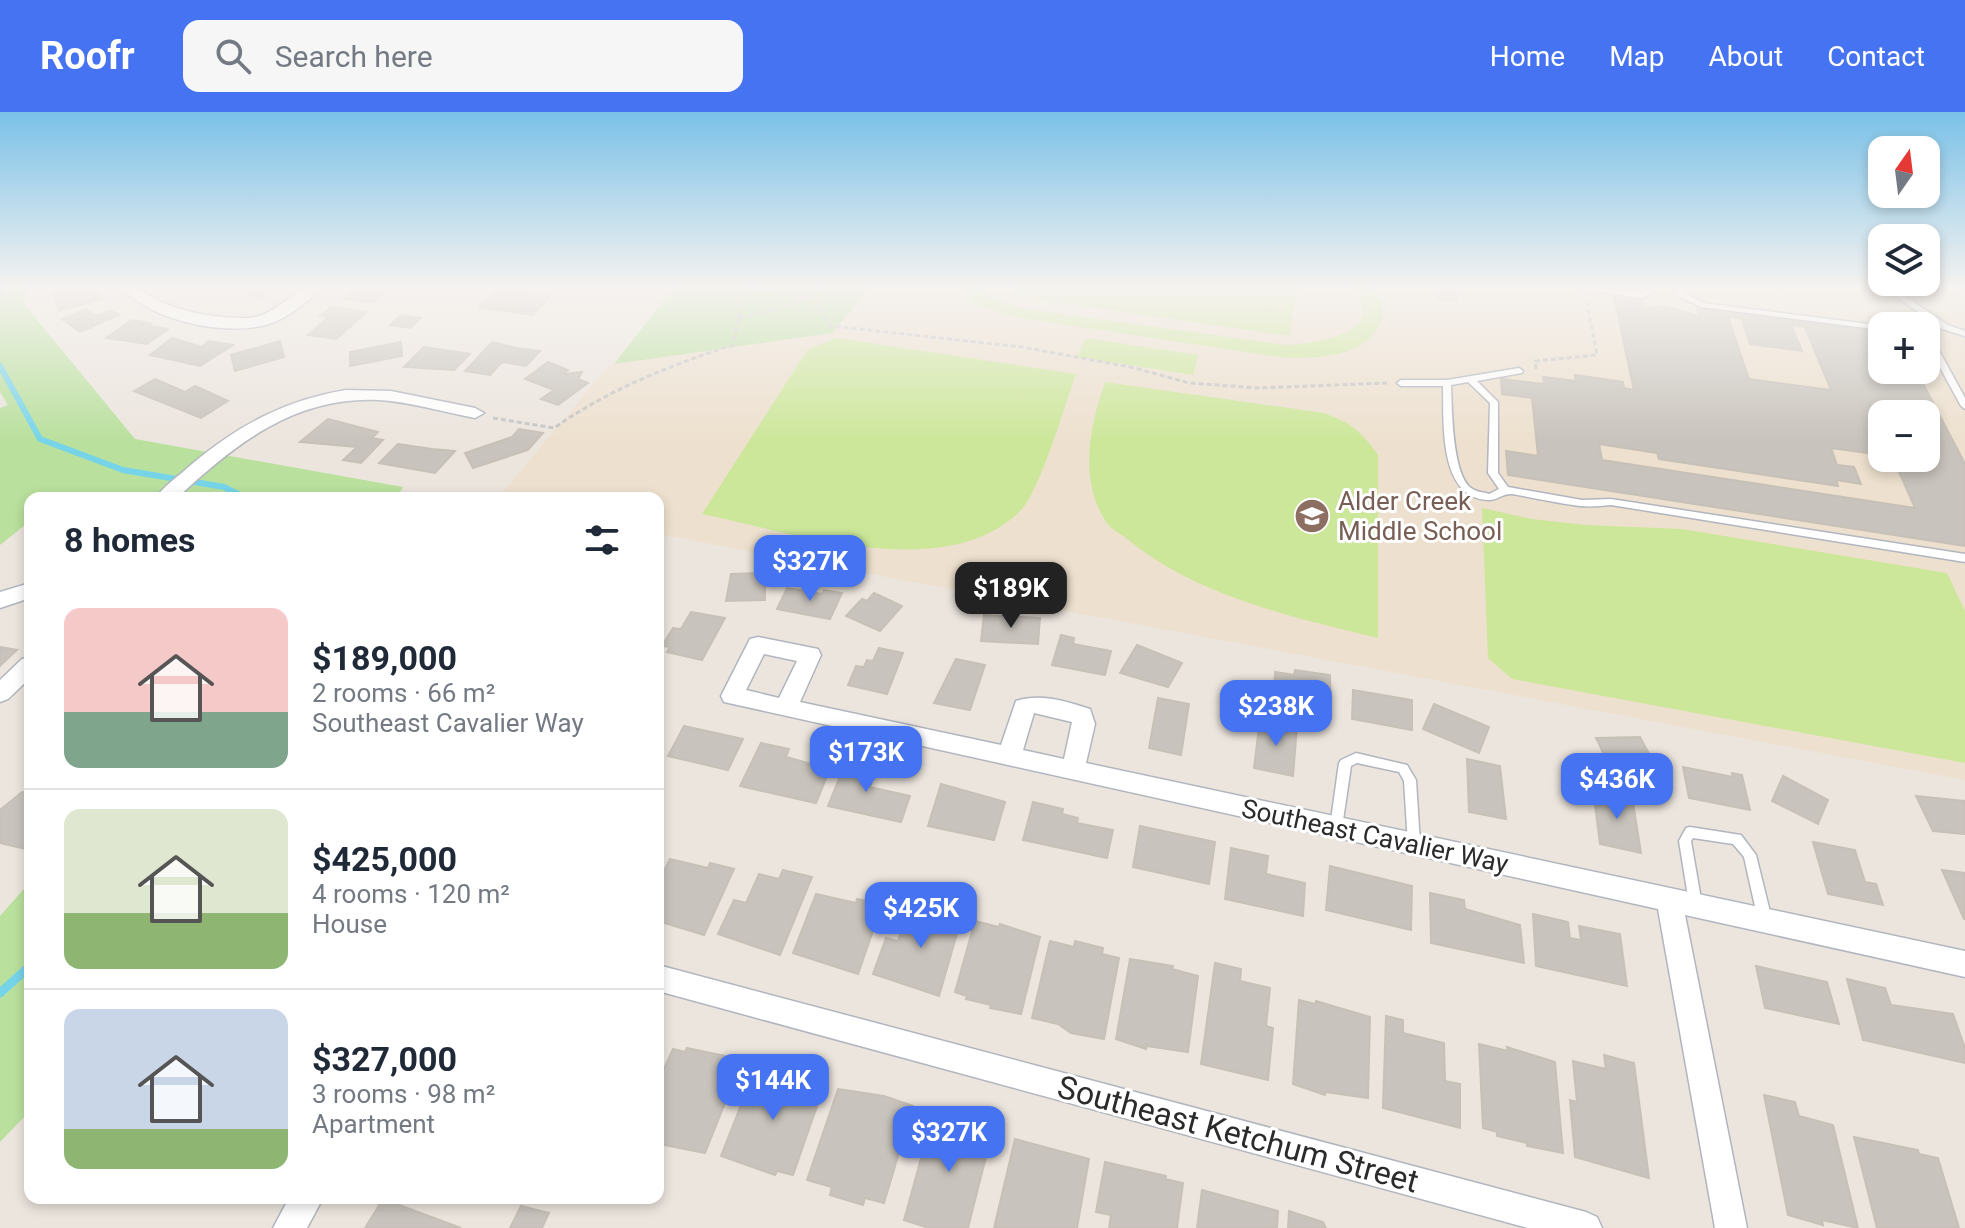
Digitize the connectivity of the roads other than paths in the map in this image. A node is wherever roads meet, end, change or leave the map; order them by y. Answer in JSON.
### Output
{"nodes":[{"id":1,"x":1940,"y":360,"type":"edge"},
{"id":2,"x":1519,"y":371,"type":"road end"},
{"id":3,"x":1470,"y":379,"type":"junction"},
{"id":4,"x":1401,"y":383,"type":"road end"},
{"id":5,"x":1447,"y":383,"type":"junction"},
{"id":6,"x":1965,"y":406,"type":"edge"},
{"id":7,"x":475,"y":413,"type":"road end"},
{"id":8,"x":1505,"y":490,"type":"junction"},
{"id":9,"x":171,"y":492,"type":"edge"},
{"id":10,"x":1965,"y":558,"type":"edge"},
{"id":11,"x":24,"y":592,"type":"edge"},
{"id":12,"x":0,"y":600,"type":"edge"},
{"id":13,"x":24,"y":671,"type":"edge"},
{"id":14,"x":0,"y":693,"type":"edge"},
{"id":15,"x":786,"y":708,"type":"dead end"},
{"id":16,"x":1009,"y":757,"type":"junction"},
{"id":17,"x":1073,"y":770,"type":"junction"},
{"id":18,"x":1336,"y":827,"type":"junction"},
{"id":19,"x":1414,"y":844,"type":"junction"},
{"id":20,"x":1682,"y":902,"type":"junction"},
{"id":21,"x":1765,"y":920,"type":"junction"},
{"id":22,"x":1965,"y":964,"type":"edge"},
{"id":23,"x":664,"y":980,"type":"edge"},
{"id":24,"x":303,"y":1204,"type":"edge"},
{"id":25,"x":289,"y":1228,"type":"edge"},
{"id":26,"x":1586,"y":1228,"type":"edge"},
{"id":27,"x":1731,"y":1228,"type":"edge"}],
"edges":[{"from":1,"to":6,"type":"lane"},
{"from":2,"to":3,"type":"lane"},
{"from":3,"to":5,"type":"lane"},
{"from":3,"to":8,"type":"lane"},
{"from":4,"to":5,"type":"lane"},
{"from":5,"to":8,"type":"lane"},
{"from":7,"to":9,"type":"street"},
{"from":8,"to":10,"type":"lane"},
{"from":11,"to":12,"type":"street"},
{"from":13,"to":14,"type":"street"},
{"from":15,"to":16,"type":"street","name":"Southeast Cavalier Way"},
{"from":16,"to":17,"type":"street","name":"Southeast Cavalier Way"},
{"from":16,"to":17,"type":"street"},
{"from":17,"to":18,"type":"street","name":"Southeast Cavalier Way"},
{"from":18,"to":19,"type":"street","name":"Southeast Cavalier Way"},
{"from":18,"to":19,"type":"lane"},
{"from":19,"to":20,"type":"street","name":"Southeast Cavalier Way"},
{"from":20,"to":21,"type":"street","name":"Southeast Cavalier Way"},
{"from":20,"to":21,"type":"lane"},
{"from":20,"to":27,"type":"street"},
{"from":21,"to":22,"type":"street","name":"Southeast Cavalier Way"},
{"from":23,"to":26,"type":"street","name":"Southeast Ketchum Street"},
{"from":24,"to":25,"type":"street"}]}
